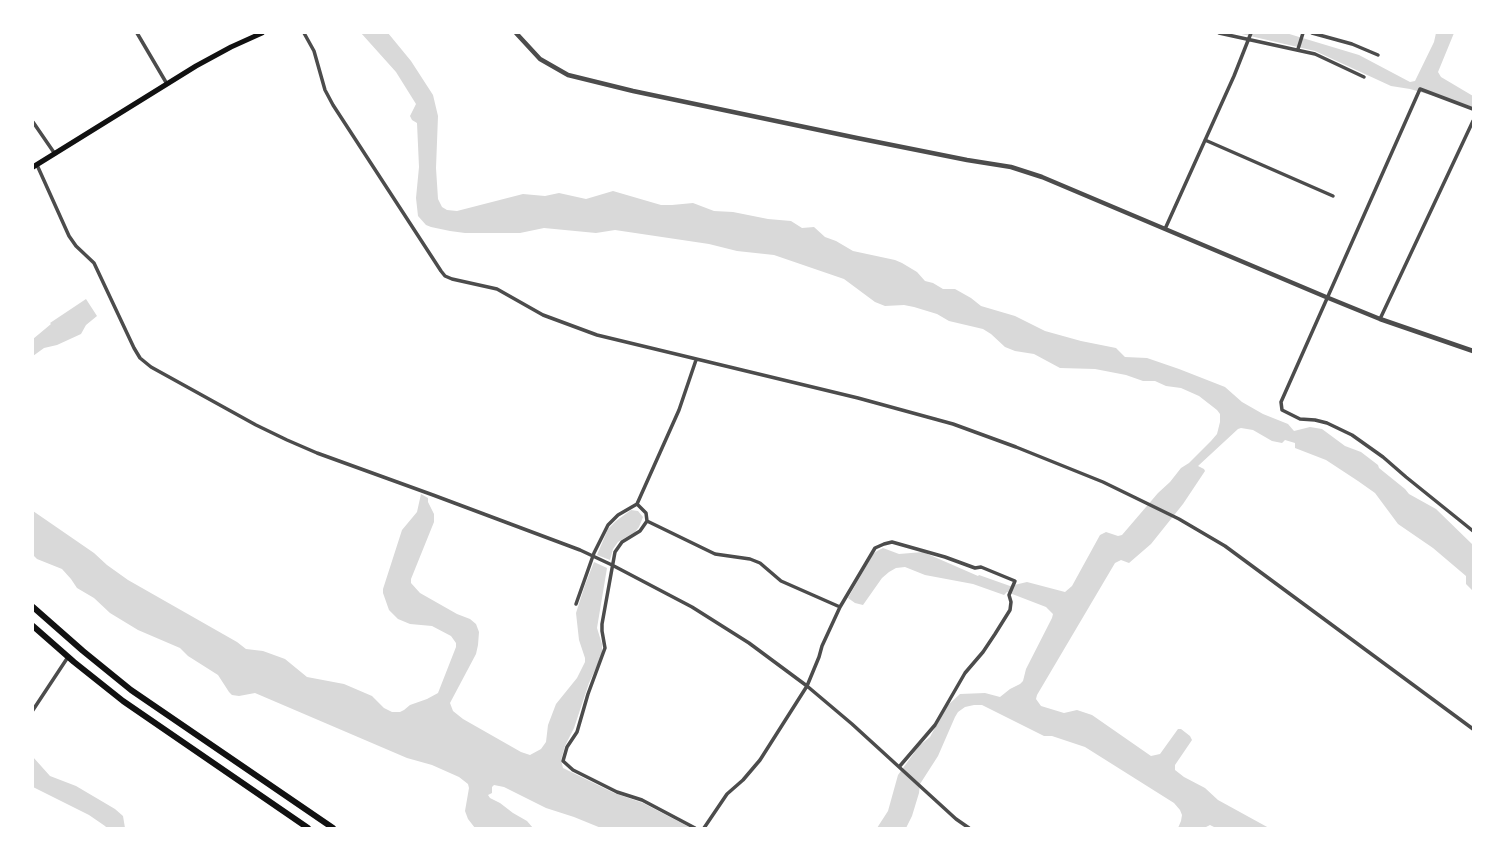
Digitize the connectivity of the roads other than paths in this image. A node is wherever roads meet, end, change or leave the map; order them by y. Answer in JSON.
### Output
{"nodes":[{"id":1,"x":137,"y":33,"type":"edge"},
{"id":2,"x":262,"y":33,"type":"edge"},
{"id":3,"x":304,"y":33,"type":"edge"},
{"id":4,"x":516,"y":33,"type":"edge"},
{"id":5,"x":1219,"y":33,"type":"edge"},
{"id":6,"x":1251,"y":33,"type":"edge"},
{"id":7,"x":1302,"y":33,"type":"edge"},
{"id":8,"x":1312,"y":33,"type":"edge"},
{"id":9,"x":1248,"y":39,"type":"junction"},
{"id":10,"x":1298,"y":49,"type":"junction"},
{"id":11,"x":1378,"y":55,"type":"dead end"},
{"id":12,"x":1364,"y":77,"type":"dead end"},
{"id":13,"x":167,"y":84,"type":"junction"},
{"id":14,"x":1473,"y":109,"type":"edge"},
{"id":15,"x":1473,"y":121,"type":"edge"},
{"id":16,"x":33,"y":122,"type":"edge"},
{"id":17,"x":1205,"y":140,"type":"junction"},
{"id":18,"x":55,"y":154,"type":"junction"},
{"id":19,"x":35,"y":166,"type":"edge"},
{"id":20,"x":1333,"y":196,"type":"dead end"},
{"id":21,"x":1165,"y":228,"type":"junction"},
{"id":22,"x":1326,"y":298,"type":"junction"},
{"id":23,"x":1380,"y":319,"type":"junction"},
{"id":24,"x":1473,"y":351,"type":"edge"},
{"id":25,"x":696,"y":360,"type":"junction"},
{"id":26,"x":637,"y":504,"type":"junction"},
{"id":27,"x":647,"y":521,"type":"junction"},
{"id":28,"x":1473,"y":531,"type":"edge"},
{"id":29,"x":593,"y":557,"type":"junction"},
{"id":30,"x":612,"y":565,"type":"junction"},
{"id":31,"x":576,"y":604,"type":"dead end"},
{"id":32,"x":33,"y":607,"type":"edge"},
{"id":33,"x":840,"y":607,"type":"junction"},
{"id":34,"x":33,"y":626,"type":"edge"},
{"id":35,"x":68,"y":657,"type":"junction"},
{"id":36,"x":807,"y":686,"type":"junction"},
{"id":37,"x":33,"y":710,"type":"edge"},
{"id":38,"x":1473,"y":729,"type":"edge"},
{"id":39,"x":900,"y":768,"type":"junction"},
{"id":40,"x":308,"y":828,"type":"edge"},
{"id":41,"x":332,"y":828,"type":"edge"},
{"id":42,"x":695,"y":828,"type":"edge"},
{"id":43,"x":704,"y":828,"type":"edge"},
{"id":44,"x":969,"y":828,"type":"edge"}],
"edges":[{"from":1,"to":13,"type":"street"},
{"from":2,"to":13,"type":"main road"},
{"from":3,"to":25,"type":"street"},
{"from":4,"to":21,"type":"street"},
{"from":5,"to":9,"type":"street"},
{"from":6,"to":9,"type":"street"},
{"from":7,"to":10,"type":"street"},
{"from":8,"to":11,"type":"street"},
{"from":9,"to":10,"type":"street"},
{"from":9,"to":17,"type":"street"},
{"from":10,"to":12,"type":"street"},
{"from":13,"to":18,"type":"main road"},
{"from":14,"to":22,"type":"street"},
{"from":15,"to":23,"type":"street"},
{"from":16,"to":18,"type":"street"},
{"from":17,"to":20,"type":"street"},
{"from":17,"to":21,"type":"street"},
{"from":18,"to":19,"type":"main road"},
{"from":19,"to":29,"type":"street"},
{"from":21,"to":22,"type":"street"},
{"from":22,"to":23,"type":"street"},
{"from":22,"to":28,"type":"street"},
{"from":23,"to":24,"type":"street"},
{"from":25,"to":26,"type":"street"},
{"from":25,"to":38,"type":"street"},
{"from":26,"to":27,"type":"street"},
{"from":26,"to":29,"type":"street"},
{"from":27,"to":30,"type":"street"},
{"from":27,"to":33,"type":"street"},
{"from":29,"to":30,"type":"street"},
{"from":29,"to":31,"type":"street"},
{"from":30,"to":36,"type":"street"},
{"from":30,"to":42,"type":"street"},
{"from":32,"to":41,"type":"main road"},
{"from":33,"to":36,"type":"street"},
{"from":33,"to":39,"type":"street"},
{"from":34,"to":35,"type":"main road"},
{"from":35,"to":37,"type":"street"},
{"from":35,"to":40,"type":"main road"},
{"from":36,"to":39,"type":"street"},
{"from":36,"to":43,"type":"street"},
{"from":39,"to":44,"type":"street"}]}
